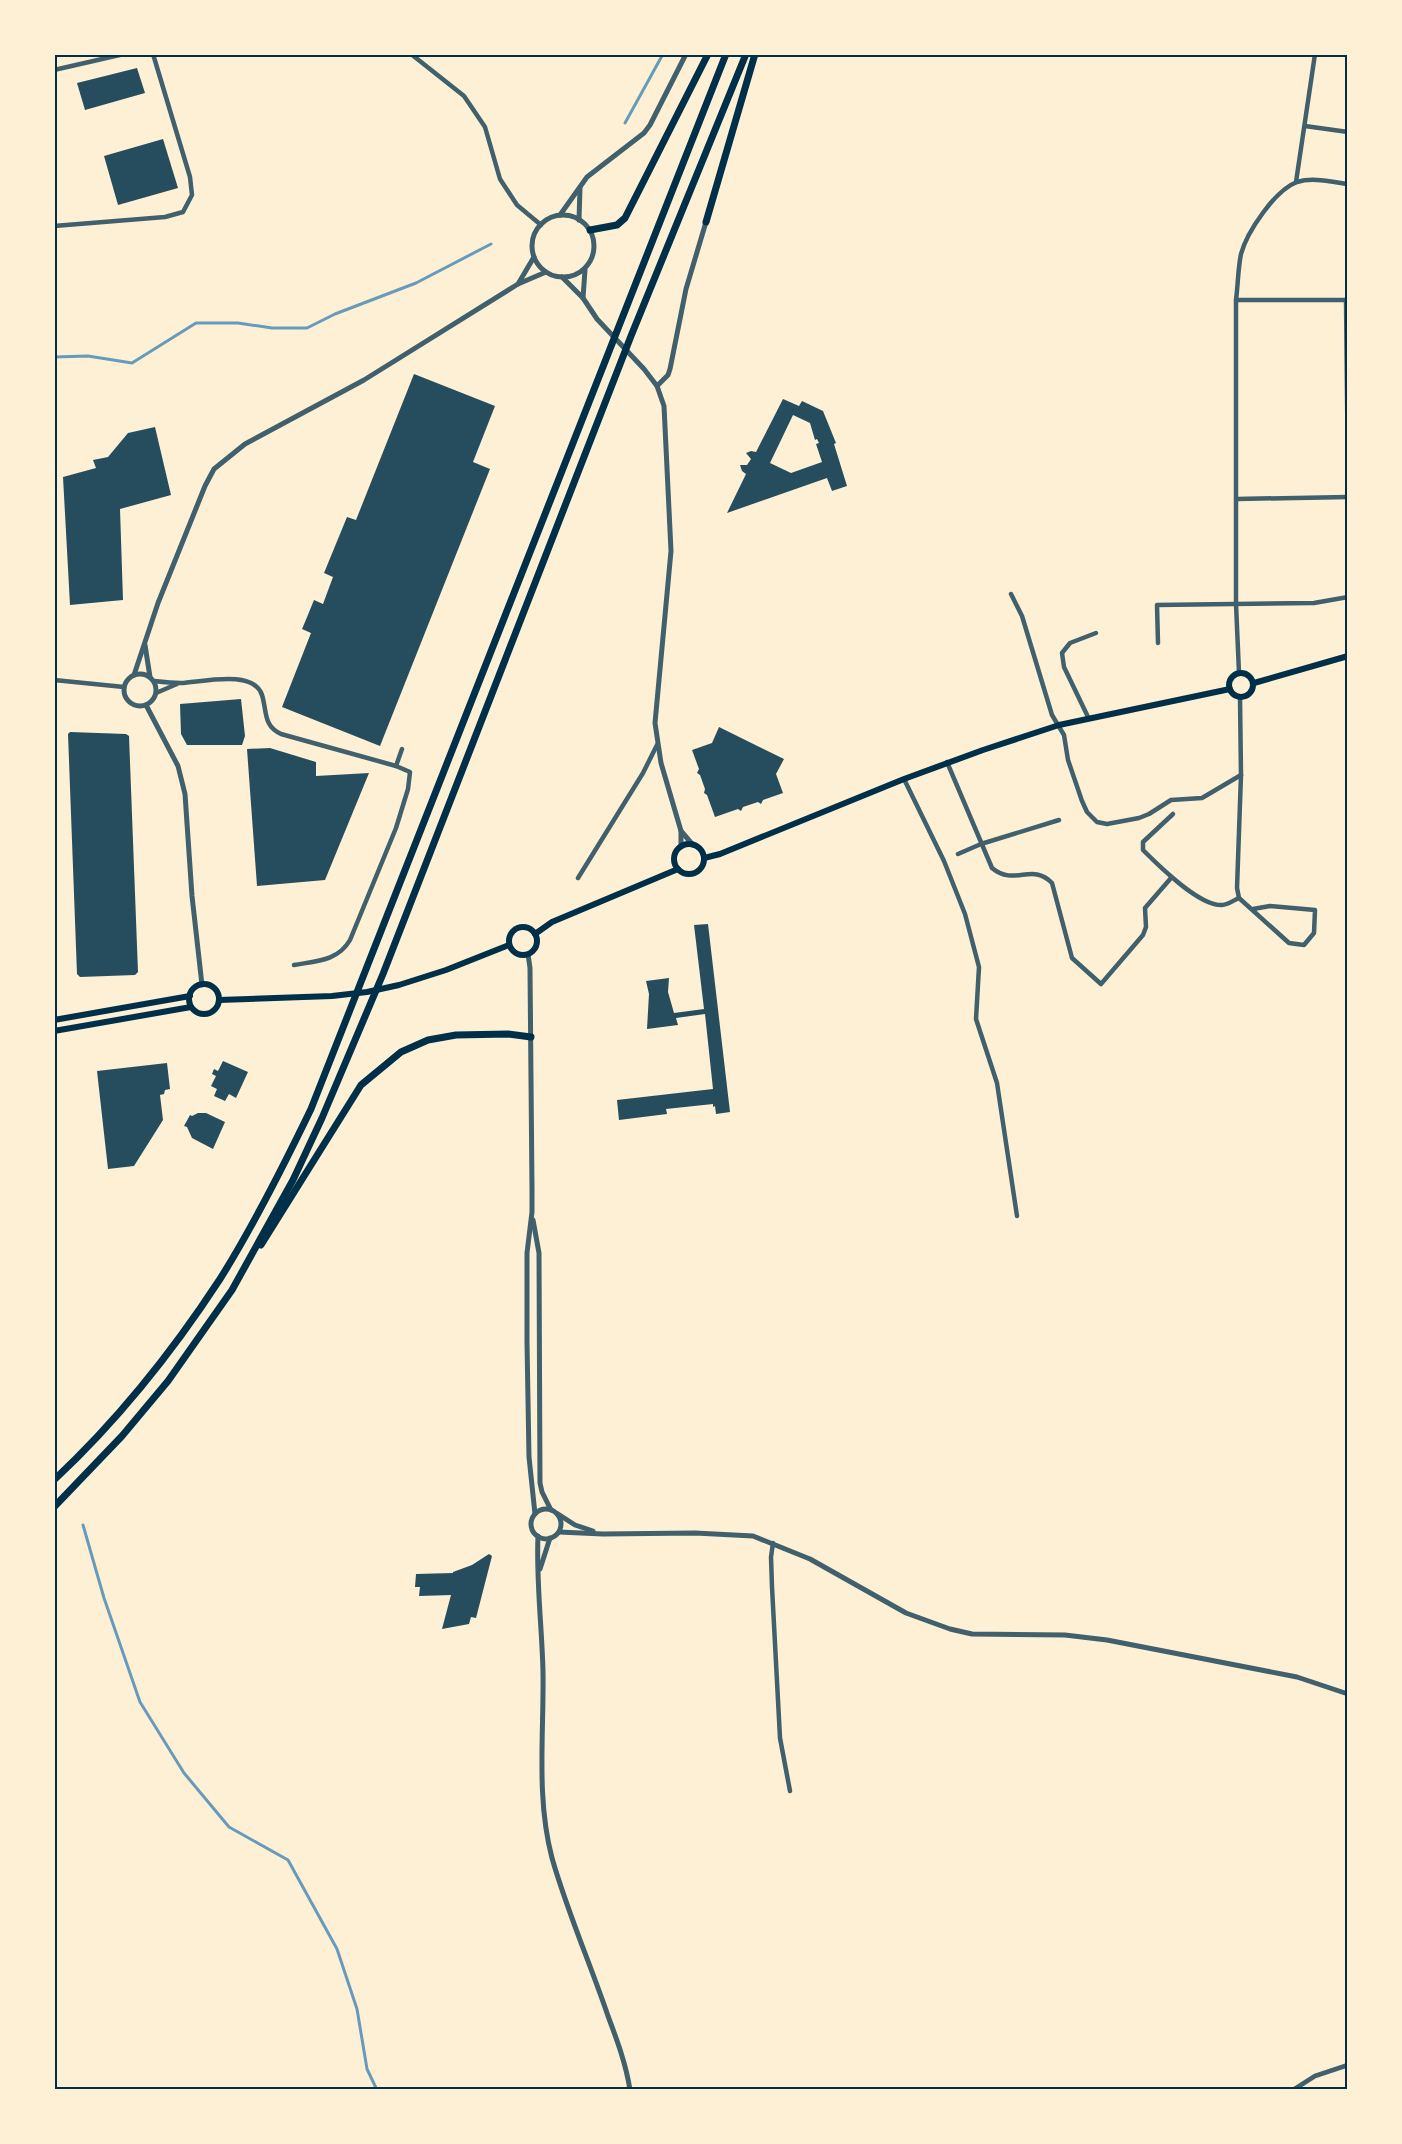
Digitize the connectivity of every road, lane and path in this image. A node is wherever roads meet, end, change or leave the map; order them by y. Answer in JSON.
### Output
{"nodes":[{"id":1,"x":124,"y":54,"type":"edge"},
{"id":2,"x":153,"y":54,"type":"edge"},
{"id":3,"x":411,"y":54,"type":"edge"},
{"id":4,"x":687,"y":54,"type":"edge"},
{"id":5,"x":708,"y":54,"type":"edge"},
{"id":6,"x":726,"y":54,"type":"edge"},
{"id":7,"x":746,"y":54,"type":"edge"},
{"id":8,"x":756,"y":54,"type":"edge"},
{"id":9,"x":1315,"y":54,"type":"edge"},
{"id":10,"x":54,"y":70,"type":"edge"},
{"id":11,"x":1305,"y":126,"type":"junction"},
{"id":12,"x":1348,"y":132,"type":"edge"},
{"id":13,"x":1296,"y":182,"type":"junction"},
{"id":14,"x":1348,"y":184,"type":"edge"},
{"id":15,"x":580,"y":188,"type":"junction"},
{"id":16,"x":560,"y":215,"type":"junction"},
{"id":17,"x":579,"y":220,"type":"junction"},
{"id":18,"x":706,"y":222,"type":"joint"},
{"id":19,"x":541,"y":225,"type":"junction"},
{"id":20,"x":54,"y":226,"type":"edge"},
{"id":21,"x":590,"y":230,"type":"junction"},
{"id":22,"x":534,"y":258,"type":"junction"},
{"id":23,"x":585,"y":270,"type":"junction"},
{"id":24,"x":546,"y":272,"type":"junction"},
{"id":25,"x":562,"y":277,"type":"junction"},
{"id":26,"x":518,"y":284,"type":"junction"},
{"id":27,"x":583,"y":298,"type":"junction"},
{"id":28,"x":1236,"y":300,"type":"junction"},
{"id":29,"x":1347,"y":300,"type":"edge"},
{"id":30,"x":1347,"y":385,"type":"edge"},
{"id":31,"x":657,"y":386,"type":"junction"},
{"id":32,"x":1348,"y":482,"type":"edge"},
{"id":33,"x":1348,"y":497,"type":"edge"},
{"id":34,"x":1237,"y":499,"type":"junction"},
{"id":35,"x":1011,"y":594,"type":"dead end"},
{"id":36,"x":1348,"y":597,"type":"edge"},
{"id":37,"x":1236,"y":604,"type":"junction"},
{"id":38,"x":1096,"y":633,"type":"dead end"},
{"id":39,"x":145,"y":643,"type":"junction"},
{"id":40,"x":1158,"y":643,"type":"dead end"},
{"id":41,"x":1348,"y":656,"type":"edge"},
{"id":42,"x":1239,"y":673,"type":"junction"},
{"id":43,"x":134,"y":675,"type":"junction"},
{"id":44,"x":152,"y":679,"type":"junction"},
{"id":45,"x":54,"y":680,"type":"edge"},
{"id":46,"x":179,"y":683,"type":"junction"},
{"id":47,"x":1254,"y":683,"type":"junction"},
{"id":48,"x":124,"y":687,"type":"junction"},
{"id":49,"x":1230,"y":689,"type":"junction"},
{"id":50,"x":156,"y":693,"type":"junction"},
{"id":51,"x":1240,"y":697,"type":"junction"},
{"id":52,"x":146,"y":705,"type":"junction"},
{"id":53,"x":1089,"y":719,"type":"junction"},
{"id":54,"x":1059,"y":725,"type":"junction"},
{"id":55,"x":657,"y":746,"type":"junction"},
{"id":56,"x":402,"y":749,"type":"dead end"},
{"id":57,"x":947,"y":762,"type":"junction"},
{"id":58,"x":396,"y":766,"type":"junction"},
{"id":59,"x":1241,"y":775,"type":"junction"},
{"id":60,"x":904,"y":779,"type":"junction"},
{"id":61,"x":1173,"y":814,"type":"dead end"},
{"id":62,"x":1059,"y":820,"type":"dead end"},
{"id":63,"x":681,"y":831,"type":"junction"},
{"id":64,"x":981,"y":844,"type":"junction"},
{"id":65,"x":693,"y":845,"type":"junction"},
{"id":66,"x":681,"y":847,"type":"junction"},
{"id":67,"x":958,"y":854,"type":"dead end"},
{"id":68,"x":704,"y":858,"type":"junction"},
{"id":69,"x":678,"y":869,"type":"junction"},
{"id":70,"x":578,"y":878,"type":"dead end"},
{"id":71,"x":1171,"y":878,"type":"junction"},
{"id":72,"x":1239,"y":898,"type":"junction"},
{"id":73,"x":1253,"y":909,"type":"junction"},
{"id":74,"x":536,"y":934,"type":"junction"},
{"id":75,"x":509,"y":945,"type":"junction"},
{"id":76,"x":528,"y":954,"type":"junction"},
{"id":77,"x":294,"y":965,"type":"dead end"},
{"id":78,"x":202,"y":985,"type":"junction"},
{"id":79,"x":190,"y":996,"type":"junction"},
{"id":80,"x":219,"y":1000,"type":"junction"},
{"id":81,"x":191,"y":1007,"type":"junction"},
{"id":82,"x":54,"y":1020,"type":"edge"},
{"id":83,"x":54,"y":1031,"type":"edge"},
{"id":84,"x":531,"y":1037,"type":"junction"},
{"id":85,"x":532,"y":1212,"type":"junction"},
{"id":86,"x":1017,"y":1216,"type":"dead end"},
{"id":87,"x":232,"y":1290,"type":"junction"},
{"id":88,"x":54,"y":1480,"type":"edge"},
{"id":89,"x":54,"y":1507,"type":"edge"},
{"id":90,"x":551,"y":1510,"type":"junction"},
{"id":91,"x":535,"y":1514,"type":"junction"},
{"id":92,"x":557,"y":1514,"type":"junction"},
{"id":93,"x":559,"y":1532,"type":"junction"},
{"id":94,"x":603,"y":1534,"type":"junction"},
{"id":95,"x":538,"y":1536,"type":"junction"},
{"id":96,"x":550,"y":1538,"type":"junction"},
{"id":97,"x":773,"y":1543,"type":"junction"},
{"id":98,"x":539,"y":1574,"type":"junction"},
{"id":99,"x":1348,"y":1694,"type":"edge"},
{"id":100,"x":790,"y":1791,"type":"dead end"},
{"id":101,"x":1348,"y":2065,"type":"edge"},
{"id":102,"x":630,"y":2090,"type":"edge"},
{"id":103,"x":1293,"y":2090,"type":"edge"}],
"edges":[{"from":1,"to":10,"type":"street"},
{"from":2,"to":20,"type":"street"},
{"from":3,"to":19,"type":"street"},
{"from":4,"to":15,"type":"street"},
{"from":5,"to":21,"type":"highway"},
{"from":6,"to":88,"type":"highway"},
{"from":7,"to":87,"type":"highway"},
{"from":8,"to":18,"type":"highway"},
{"from":9,"to":11,"type":"street"},
{"from":11,"to":12,"type":"street"},
{"from":11,"to":13,"type":"street"},
{"from":13,"to":14,"type":"street"},
{"from":13,"to":28,"type":"street"},
{"from":15,"to":16,"type":"street"},
{"from":15,"to":17,"type":"street"},
{"from":16,"to":17,"type":"street"},
{"from":16,"to":19,"type":"street"},
{"from":17,"to":21,"type":"street"},
{"from":18,"to":31,"type":"street"},
{"from":19,"to":22,"type":"street"},
{"from":21,"to":23,"type":"street"},
{"from":22,"to":24,"type":"street"},
{"from":22,"to":26,"type":"street"},
{"from":23,"to":25,"type":"street"},
{"from":23,"to":27,"type":"street"},
{"from":24,"to":25,"type":"street"},
{"from":24,"to":26,"type":"street"},
{"from":25,"to":27,"type":"street"},
{"from":26,"to":39,"type":"street"},
{"from":27,"to":31,"type":"street"},
{"from":28,"to":29,"type":"street"},
{"from":28,"to":34,"type":"street"},
{"from":29,"to":30,"type":"street"},
{"from":30,"to":32,"type":"street"},
{"from":31,"to":55,"type":"street"},
{"from":33,"to":34,"type":"street"},
{"from":34,"to":37,"type":"street"},
{"from":35,"to":54,"type":"street"},
{"from":36,"to":37,"type":"street"},
{"from":37,"to":40,"type":"street"},
{"from":37,"to":42,"type":"street"},
{"from":38,"to":53,"type":"street"},
{"from":39,"to":43,"type":"street"},
{"from":39,"to":44,"type":"street"},
{"from":41,"to":47,"type":"main road"},
{"from":42,"to":47,"type":"main road"},
{"from":42,"to":49,"type":"main road"},
{"from":43,"to":44,"type":"street"},
{"from":43,"to":48,"type":"street"},
{"from":44,"to":46,"type":"street"},
{"from":44,"to":50,"type":"street"},
{"from":45,"to":48,"type":"street"},
{"from":46,"to":50,"type":"street"},
{"from":46,"to":58,"type":"street"},
{"from":47,"to":51,"type":"main road"},
{"from":48,"to":52,"type":"street"},
{"from":49,"to":51,"type":"main road"},
{"from":49,"to":53,"type":"main road"},
{"from":50,"to":52,"type":"street"},
{"from":51,"to":59,"type":"street"},
{"from":52,"to":78,"type":"street"},
{"from":53,"to":54,"type":"main road"},
{"from":54,"to":57,"type":"main road"},
{"from":54,"to":59,"type":"street"},
{"from":55,"to":63,"type":"street"},
{"from":55,"to":70,"type":"street"},
{"from":56,"to":58,"type":"street"},
{"from":57,"to":60,"type":"main road"},
{"from":57,"to":64,"type":"street"},
{"from":58,"to":77,"type":"street"},
{"from":59,"to":72,"type":"street"},
{"from":60,"to":68,"type":"main road"},
{"from":60,"to":86,"type":"street"},
{"from":61,"to":71,"type":"street"},
{"from":62,"to":64,"type":"street"},
{"from":63,"to":65,"type":"street"},
{"from":63,"to":66,"type":"street"},
{"from":64,"to":67,"type":"street"},
{"from":64,"to":71,"type":"street"},
{"from":65,"to":66,"type":"main road"},
{"from":65,"to":68,"type":"main road"},
{"from":66,"to":69,"type":"main road"},
{"from":68,"to":69,"type":"main road"},
{"from":69,"to":74,"type":"main road"},
{"from":71,"to":72,"type":"street"},
{"from":72,"to":73,"type":"street"},
{"from":73,"to":73,"type":"street"},
{"from":74,"to":75,"type":"main road"},
{"from":74,"to":76,"type":"main road"},
{"from":75,"to":76,"type":"main road"},
{"from":75,"to":80,"type":"main road"},
{"from":76,"to":84,"type":"street"},
{"from":78,"to":79,"type":"main road"},
{"from":78,"to":80,"type":"main road"},
{"from":79,"to":81,"type":"main road"},
{"from":79,"to":82,"type":"main road"},
{"from":80,"to":81,"type":"main road"},
{"from":81,"to":83,"type":"main road"},
{"from":84,"to":85,"type":"street"},
{"from":84,"to":87,"type":"highway"},
{"from":85,"to":90,"type":"street"},
{"from":85,"to":91,"type":"street"},
{"from":87,"to":89,"type":"highway"},
{"from":90,"to":91,"type":"street"},
{"from":90,"to":92,"type":"street"},
{"from":91,"to":95,"type":"street"},
{"from":92,"to":93,"type":"street"},
{"from":92,"to":94,"type":"street"},
{"from":93,"to":94,"type":"street"},
{"from":93,"to":96,"type":"street"},
{"from":94,"to":97,"type":"street"},
{"from":95,"to":96,"type":"street"},
{"from":95,"to":98,"type":"street"},
{"from":96,"to":98,"type":"street"},
{"from":97,"to":99,"type":"street"},
{"from":97,"to":100,"type":"street"},
{"from":98,"to":102,"type":"street"},
{"from":101,"to":103,"type":"street"}]}
